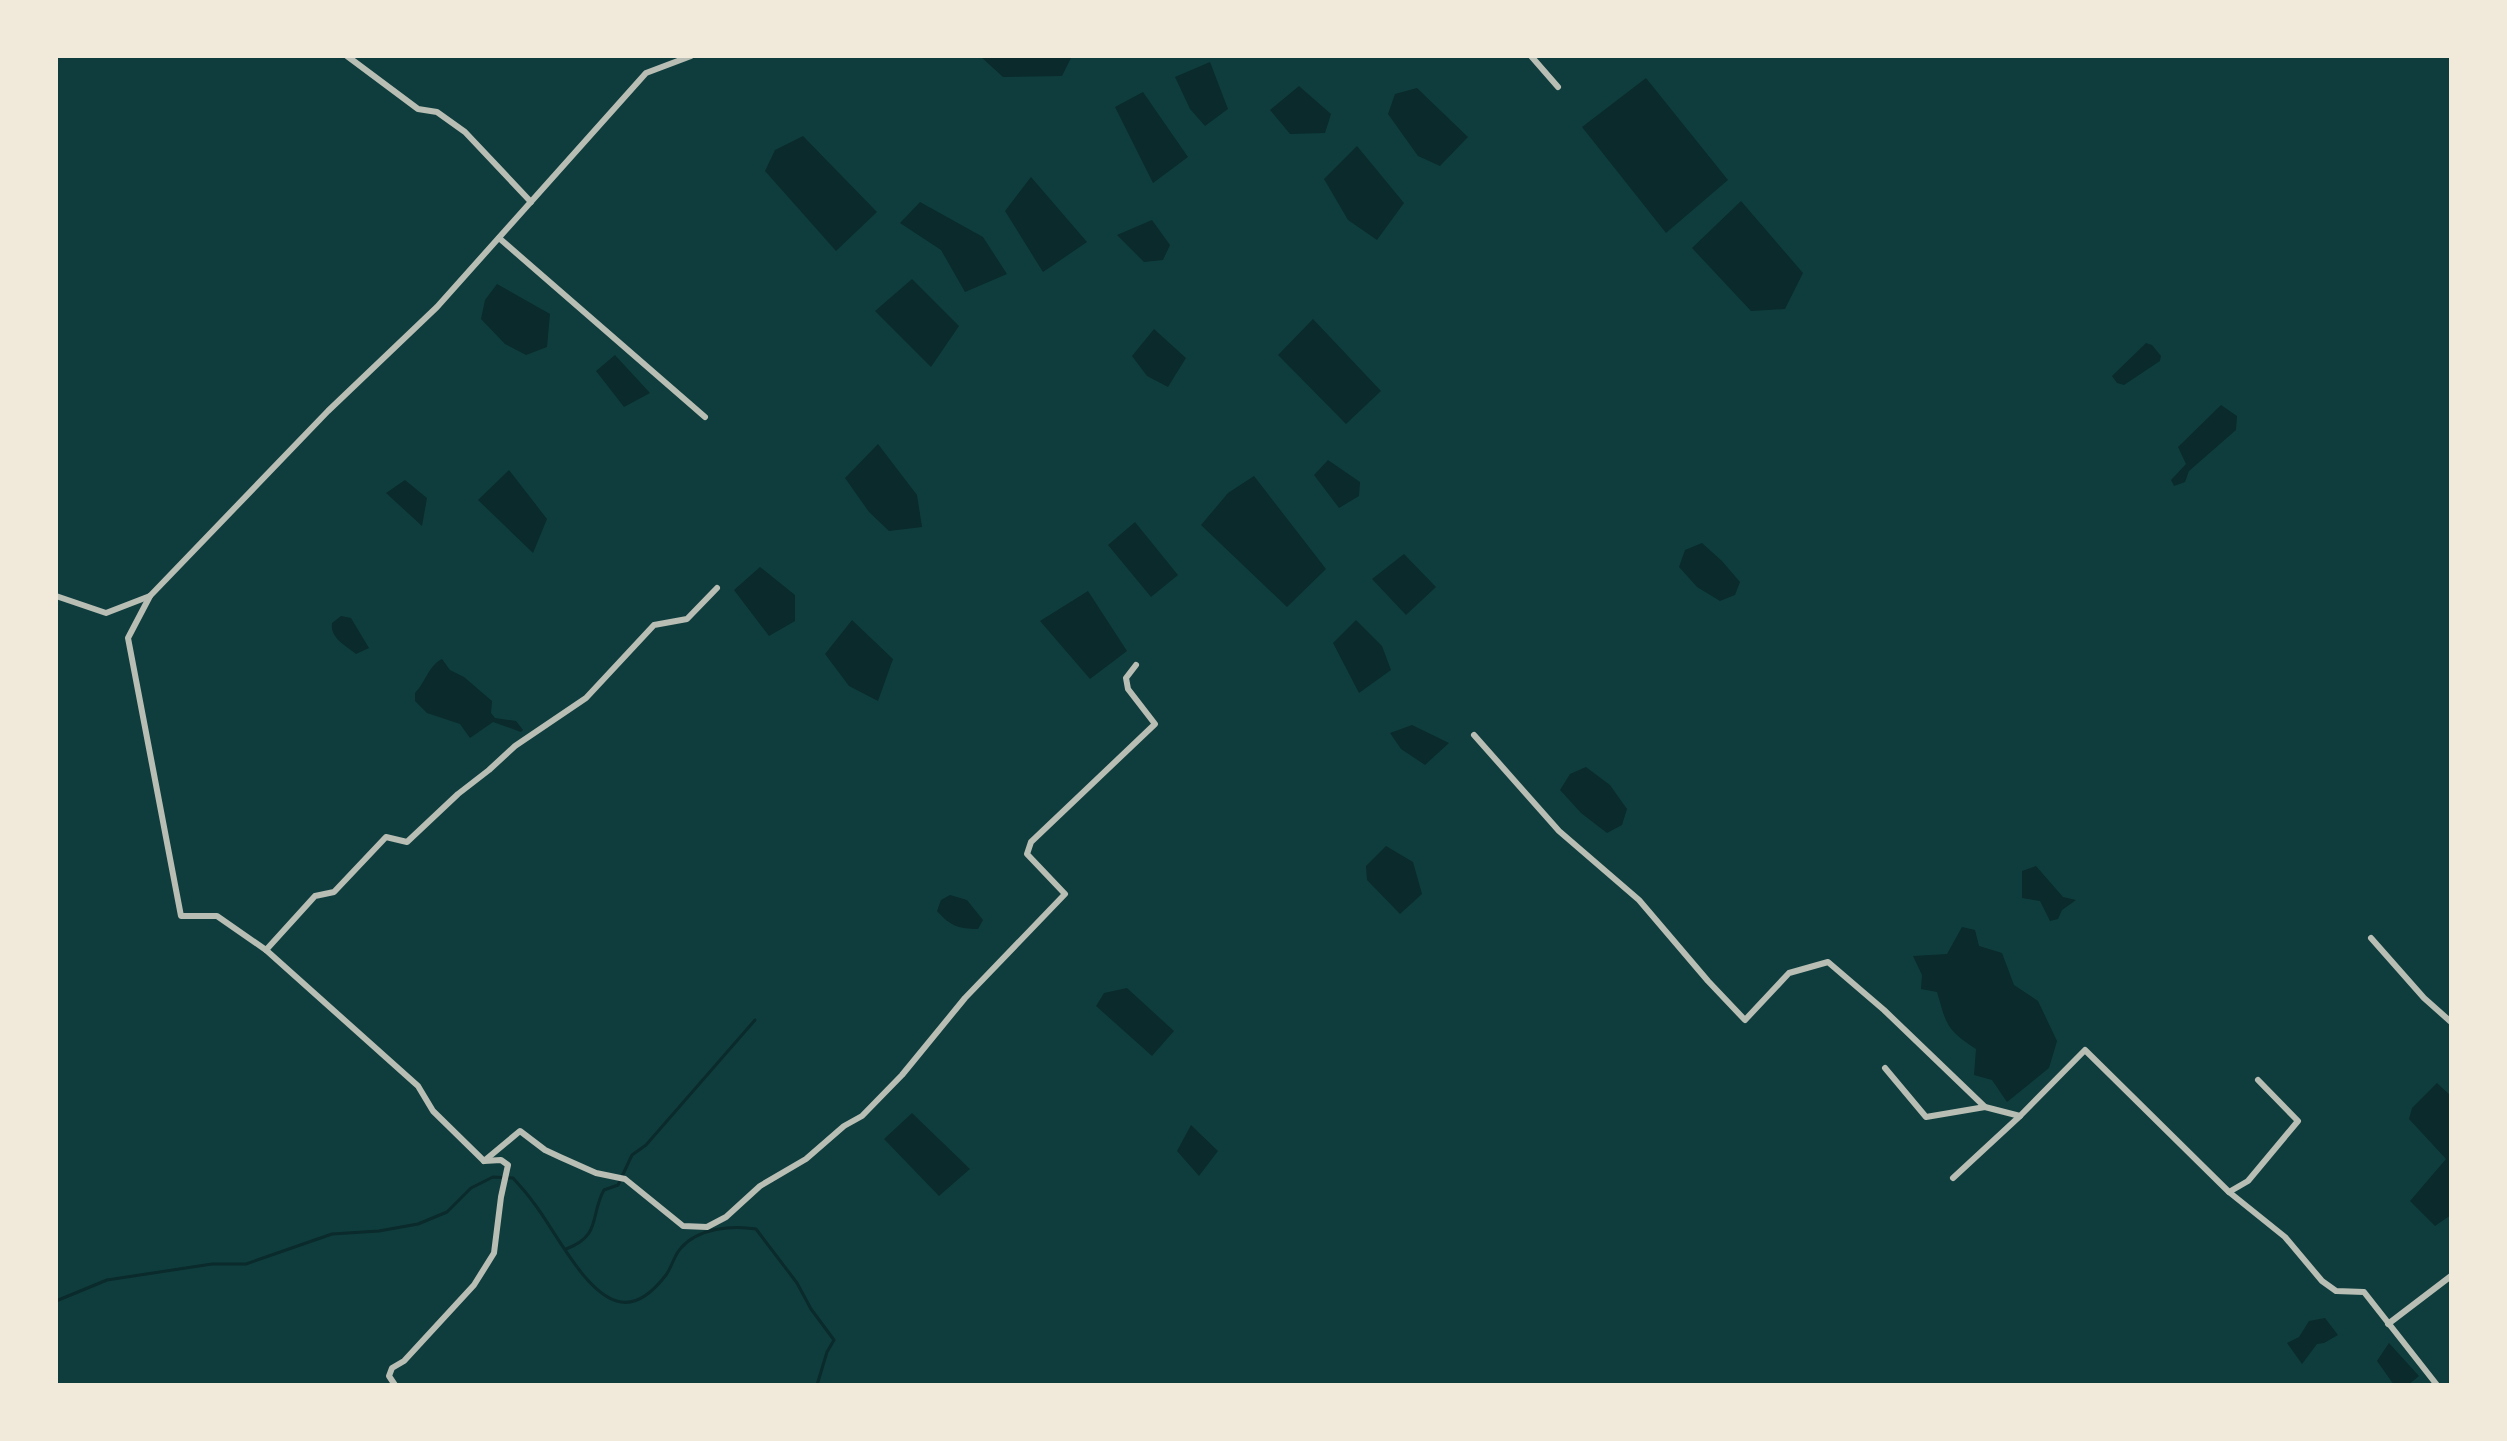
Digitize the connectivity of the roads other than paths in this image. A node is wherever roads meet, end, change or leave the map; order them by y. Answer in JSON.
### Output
{"nodes":[{"id":1,"x":347,"y":56,"type":"edge"},
{"id":2,"x":691,"y":56,"type":"edge"},
{"id":3,"x":1531,"y":56,"type":"edge"},
{"id":4,"x":1558,"y":87,"type":"dead end"},
{"id":5,"x":531,"y":202,"type":"junction"},
{"id":6,"x":499,"y":238,"type":"junction"},
{"id":7,"x":705,"y":417,"type":"dead end"},
{"id":8,"x":717,"y":588,"type":"dead end"},
{"id":9,"x":56,"y":596,"type":"edge"},
{"id":10,"x":150,"y":596,"type":"junction"},
{"id":11,"x":1136,"y":665,"type":"dead end"},
{"id":12,"x":1474,"y":735,"type":"dead end"},
{"id":13,"x":2371,"y":938,"type":"dead end"},
{"id":14,"x":266,"y":950,"type":"junction"},
{"id":15,"x":2451,"y":1022,"type":"edge"},
{"id":16,"x":1885,"y":1068,"type":"dead end"},
{"id":17,"x":2258,"y":1080,"type":"dead end"},
{"id":18,"x":1985,"y":1107,"type":"junction"},
{"id":19,"x":2020,"y":1116,"type":"junction"},
{"id":20,"x":484,"y":1161,"type":"junction"},
{"id":21,"x":1953,"y":1178,"type":"dead end"},
{"id":22,"x":2229,"y":1192,"type":"junction"},
{"id":23,"x":2451,"y":1276,"type":"edge"},
{"id":24,"x":2388,"y":1324,"type":"junction"},
{"id":25,"x":395,"y":1385,"type":"edge"},
{"id":26,"x":2437,"y":1385,"type":"edge"}],
"edges":[{"from":1,"to":5,"type":"street"},
{"from":2,"to":5,"type":"street"},
{"from":3,"to":4,"type":"street"},
{"from":5,"to":6,"type":"street"},
{"from":6,"to":7,"type":"street"},
{"from":6,"to":10,"type":"street"},
{"from":8,"to":14,"type":"street"},
{"from":9,"to":10,"type":"street"},
{"from":10,"to":14,"type":"street"},
{"from":11,"to":20,"type":"street"},
{"from":12,"to":18,"type":"street"},
{"from":13,"to":15,"type":"street"},
{"from":14,"to":20,"type":"street"},
{"from":16,"to":18,"type":"street"},
{"from":17,"to":22,"type":"street"},
{"from":18,"to":19,"type":"street"},
{"from":19,"to":21,"type":"street"},
{"from":19,"to":22,"type":"street"},
{"from":20,"to":25,"type":"street"},
{"from":22,"to":24,"type":"street"},
{"from":23,"to":24,"type":"street"},
{"from":24,"to":26,"type":"street"}]}
